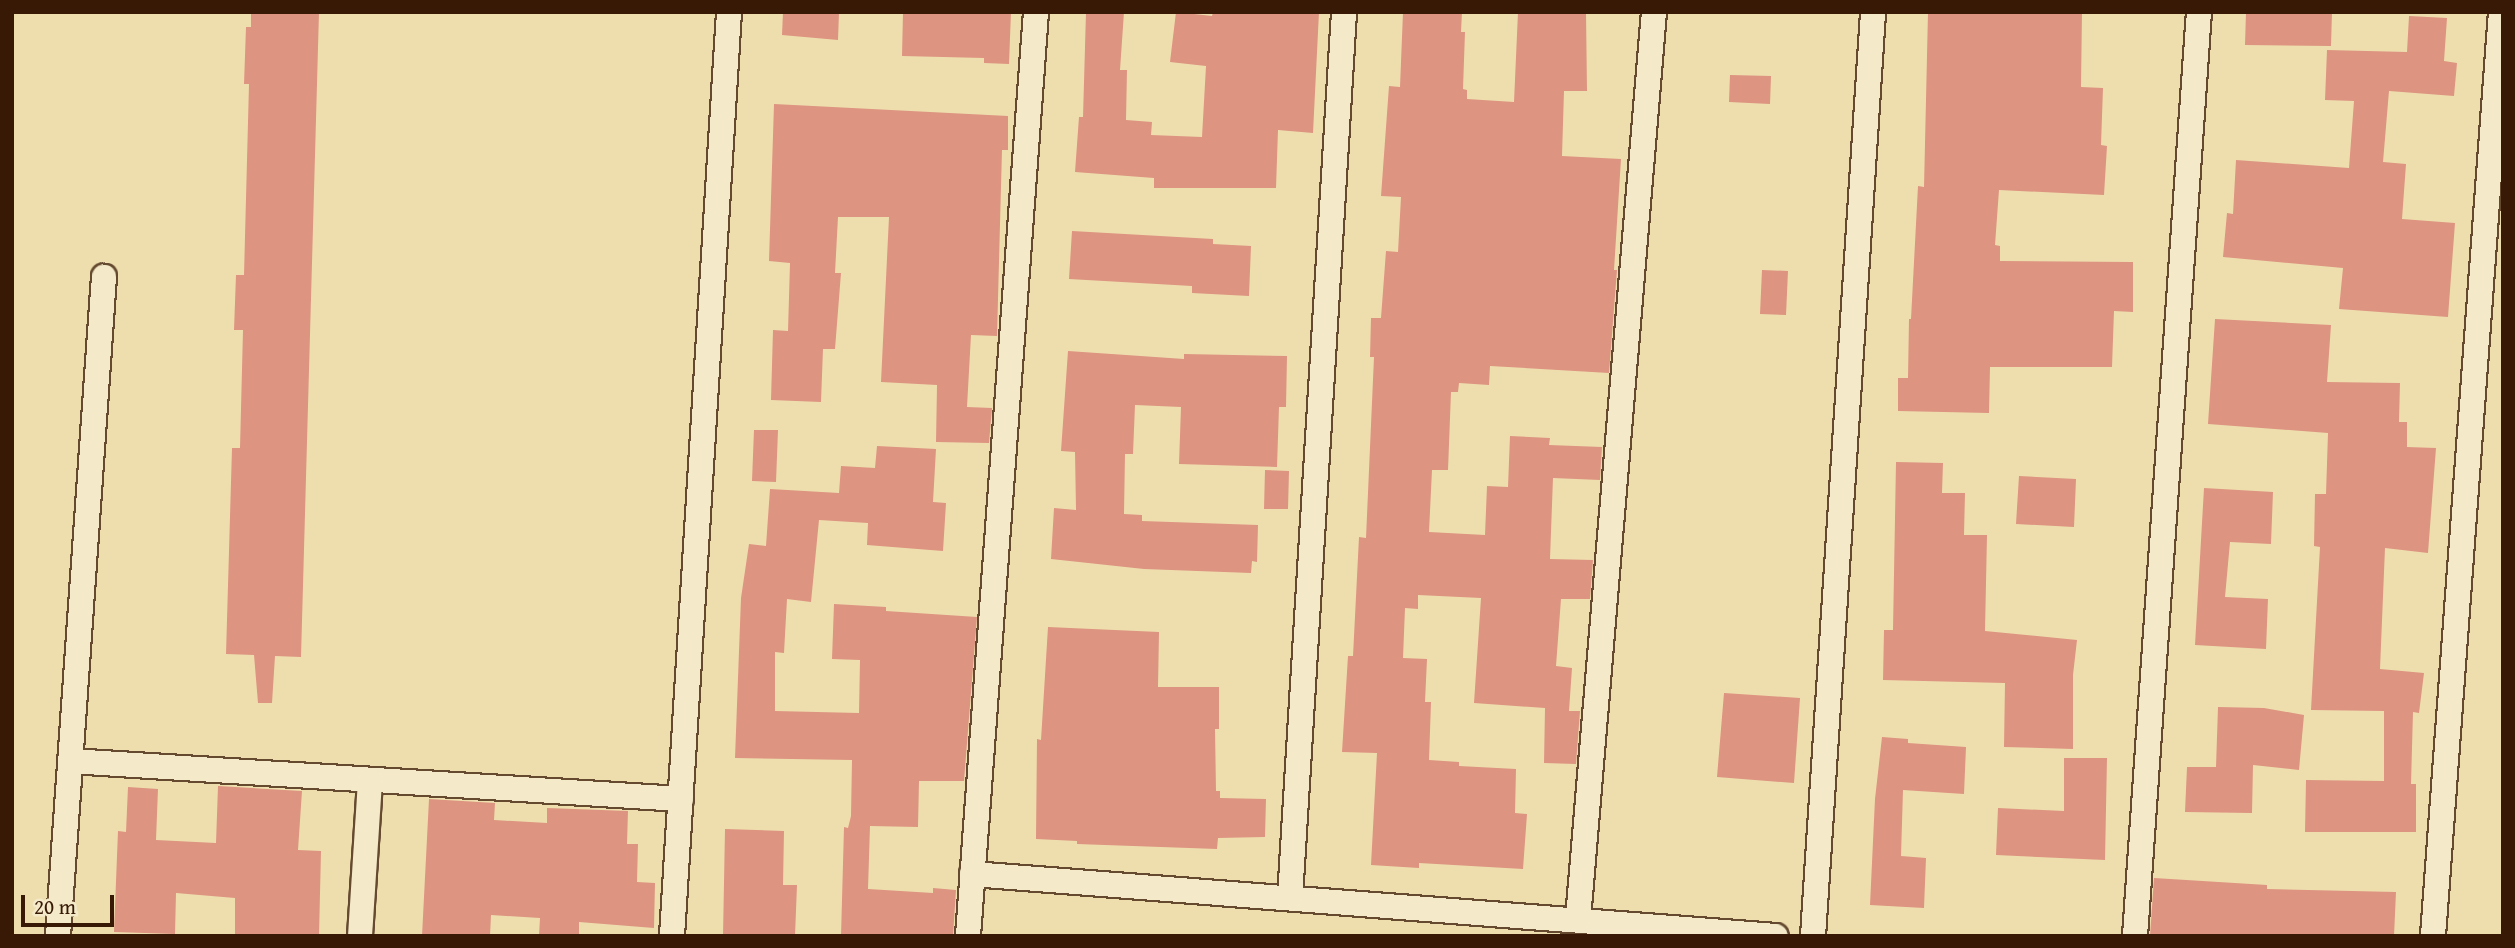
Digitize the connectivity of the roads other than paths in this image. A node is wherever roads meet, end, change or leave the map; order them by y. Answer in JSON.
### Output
{"nodes":[{"id":1,"x":729,"y":12,"type":"edge"},
{"id":2,"x":1036,"y":12,"type":"edge"},
{"id":3,"x":1344,"y":12,"type":"edge"},
{"id":4,"x":1654,"y":12,"type":"edge"},
{"id":5,"x":1873,"y":12,"type":"edge"},
{"id":6,"x":2199,"y":12,"type":"edge"},
{"id":7,"x":2501,"y":12,"type":"edge"},
{"id":8,"x":104,"y":277,"type":"dead end"},
{"id":9,"x":71,"y":761,"type":"junction"},
{"id":10,"x":370,"y":779,"type":"junction"},
{"id":11,"x":681,"y":799,"type":"junction"},
{"id":12,"x":972,"y":874,"type":"junction"},
{"id":13,"x":1290,"y":898,"type":"junction"},
{"id":14,"x":1578,"y":919,"type":"junction"},
{"id":15,"x":58,"y":936,"type":"edge"},
{"id":16,"x":360,"y":936,"type":"edge"},
{"id":17,"x":673,"y":936,"type":"edge"},
{"id":18,"x":968,"y":936,"type":"edge"},
{"id":19,"x":1776,"y":936,"type":"edge"},
{"id":20,"x":1814,"y":936,"type":"edge"},
{"id":21,"x":2135,"y":936,"type":"edge"},
{"id":22,"x":2433,"y":936,"type":"edge"}],
"edges":[{"from":1,"to":11,"type":"street"},
{"from":2,"to":12,"type":"street"},
{"from":3,"to":13,"type":"street"},
{"from":4,"to":14,"type":"street"},
{"from":5,"to":20,"type":"street"},
{"from":6,"to":21,"type":"street"},
{"from":7,"to":22,"type":"street"},
{"from":8,"to":9,"type":"street"},
{"from":9,"to":10,"type":"street"},
{"from":9,"to":15,"type":"street"},
{"from":10,"to":11,"type":"street"},
{"from":10,"to":16,"type":"street"},
{"from":11,"to":17,"type":"street"},
{"from":12,"to":13,"type":"street"},
{"from":12,"to":18,"type":"street"},
{"from":13,"to":14,"type":"street"},
{"from":14,"to":19,"type":"street"}]}
